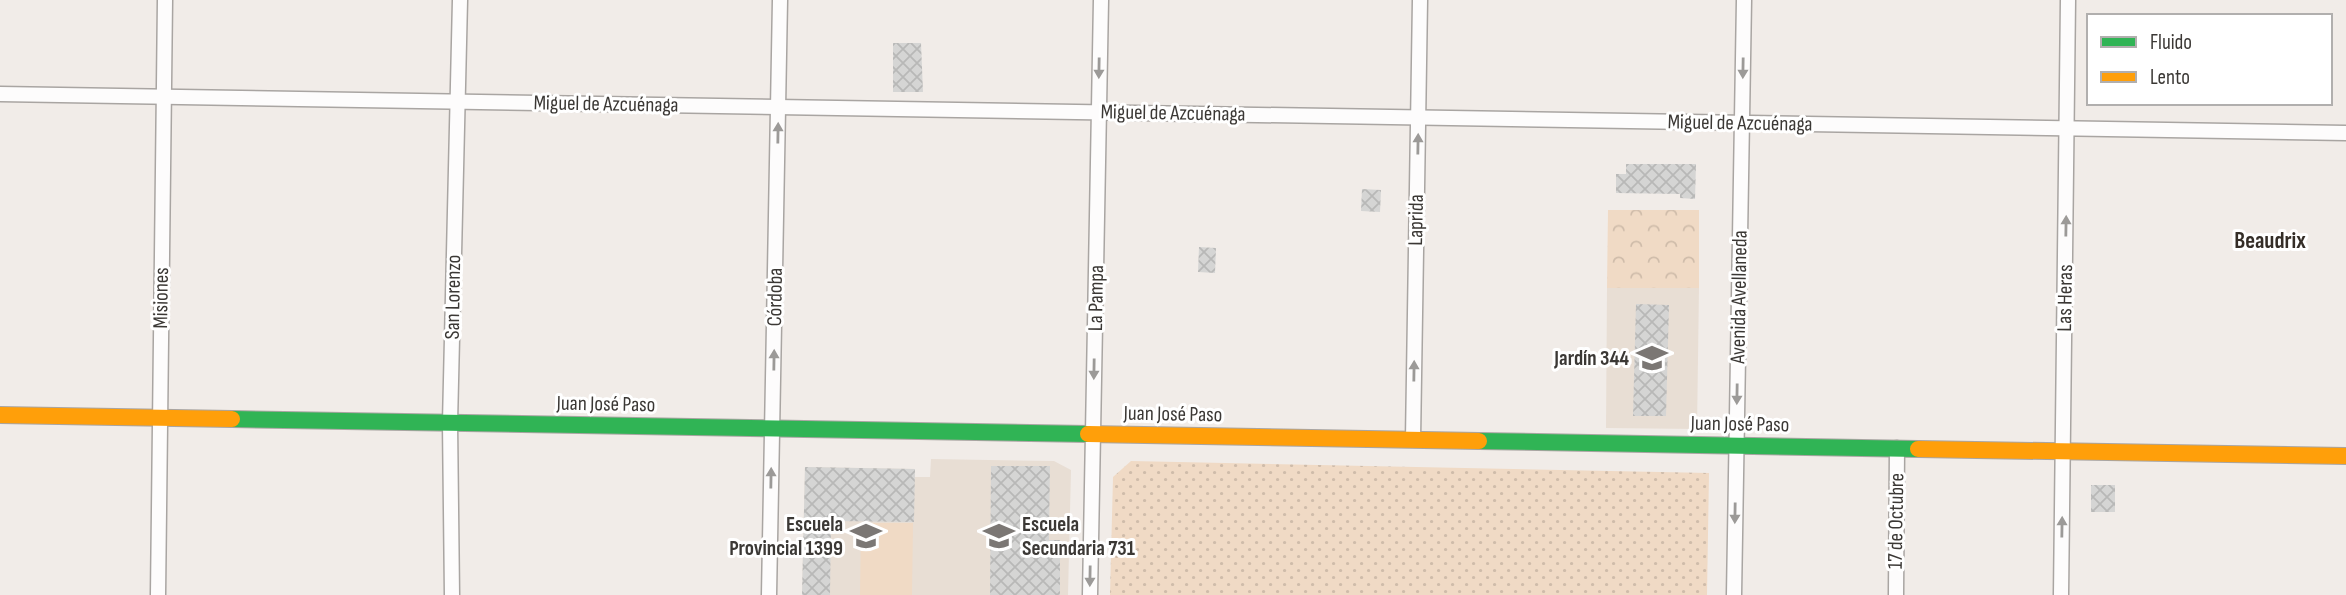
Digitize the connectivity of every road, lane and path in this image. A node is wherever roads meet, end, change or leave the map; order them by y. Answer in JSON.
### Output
{"nodes":[{"id":1,"x":165,"y":0,"type":"edge"},
{"id":2,"x":460,"y":0,"type":"edge"},
{"id":3,"x":780,"y":0,"type":"edge"},
{"id":4,"x":1101,"y":0,"type":"edge"},
{"id":5,"x":1420,"y":0,"type":"edge"},
{"id":6,"x":1744,"y":0,"type":"edge"},
{"id":7,"x":2068,"y":0,"type":"edge"},
{"id":8,"x":0,"y":94,"type":"edge"},
{"id":9,"x":164,"y":97,"type":"junction"},
{"id":10,"x":457,"y":102,"type":"junction"},
{"id":11,"x":778,"y":107,"type":"junction"},
{"id":12,"x":1099,"y":112,"type":"junction"},
{"id":13,"x":1418,"y":118,"type":"junction"},
{"id":14,"x":1742,"y":123,"type":"junction"},
{"id":15,"x":2067,"y":128,"type":"junction"},
{"id":16,"x":2346,"y":133,"type":"edge"},
{"id":17,"x":0,"y":415,"type":"edge"},
{"id":18,"x":160,"y":418,"type":"junction"},
{"id":19,"x":450,"y":423,"type":"junction"},
{"id":20,"x":772,"y":428,"type":"junction"},
{"id":21,"x":1093,"y":434,"type":"junction"},
{"id":22,"x":1412,"y":439,"type":"junction"},
{"id":23,"x":1736,"y":445,"type":"junction"},
{"id":24,"x":1897,"y":448,"type":"junction"},
{"id":25,"x":2063,"y":451,"type":"junction"},
{"id":26,"x":2346,"y":456,"type":"edge"},
{"id":27,"x":158,"y":595,"type":"edge"},
{"id":28,"x":452,"y":595,"type":"edge"},
{"id":29,"x":769,"y":595,"type":"edge"},
{"id":30,"x":1090,"y":595,"type":"edge"},
{"id":31,"x":1734,"y":595,"type":"edge"},
{"id":32,"x":1896,"y":595,"type":"edge"},
{"id":33,"x":2061,"y":595,"type":"edge"}],
"edges":[{"from":1,"to":9,"type":"street","name":"Misiones"},
{"from":2,"to":10,"type":"street","name":"San Lorenzo"},
{"from":3,"to":11,"type":"street","name":"Córdoba"},
{"from":4,"to":12,"type":"street","name":"La Pampa","one_way":true},
{"from":5,"to":13,"type":"street","name":"Laprida"},
{"from":6,"to":14,"type":"street","name":"Avenida Avellaneda","one_way":true},
{"from":7,"to":15,"type":"street","name":"Las Heras"},
{"from":8,"to":9,"type":"street","name":"Miguel de Azcuénaga"},
{"from":9,"to":10,"type":"street","name":"Miguel de Azcuénaga"},
{"from":9,"to":18,"type":"street","name":"Misiones"},
{"from":10,"to":11,"type":"street","name":"Miguel de Azcuénaga"},
{"from":10,"to":19,"type":"street","name":"San Lorenzo"},
{"from":11,"to":12,"type":"street","name":"Miguel de Azcuénaga"},
{"from":20,"to":11,"type":"street","name":"Córdoba","one_way":true},
{"from":12,"to":13,"type":"street","name":"Miguel de Azcuénaga"},
{"from":12,"to":21,"type":"street","name":"La Pampa","one_way":true},
{"from":13,"to":14,"type":"street","name":"Miguel de Azcuénaga"},
{"from":22,"to":13,"type":"street","name":"Laprida","one_way":true},
{"from":14,"to":15,"type":"street","name":"Miguel de Azcuénaga"},
{"from":14,"to":23,"type":"street","name":"Avenida Avellaneda","one_way":true},
{"from":15,"to":16,"type":"street","name":"Miguel de Azcuénaga"},
{"from":25,"to":15,"type":"street","name":"Las Heras","one_way":true},
{"from":17,"to":18,"type":"street","name":"Juan José Paso"},
{"from":18,"to":19,"type":"street","name":"Juan José Paso"},
{"from":18,"to":27,"type":"street","name":"Misiones"},
{"from":19,"to":20,"type":"street","name":"Juan José Paso"},
{"from":19,"to":28,"type":"street","name":"San Lorenzo"},
{"from":20,"to":21,"type":"street","name":"Juan José Paso"},
{"from":29,"to":20,"type":"street","name":"Córdoba","one_way":true},
{"from":21,"to":22,"type":"street","name":"Juan José Paso"},
{"from":21,"to":30,"type":"street","name":"La Pampa","one_way":true},
{"from":22,"to":23,"type":"street","name":"Juan José Paso"},
{"from":23,"to":24,"type":"street","name":"Juan José Paso"},
{"from":23,"to":31,"type":"street","name":"Avenida Avellaneda","one_way":true},
{"from":24,"to":25,"type":"street","name":"Juan José Paso"},
{"from":24,"to":32,"type":"street","name":"17 de Octubre"},
{"from":25,"to":26,"type":"street","name":"Juan José Paso"},
{"from":33,"to":25,"type":"street","name":"Las Heras","one_way":true}]}
